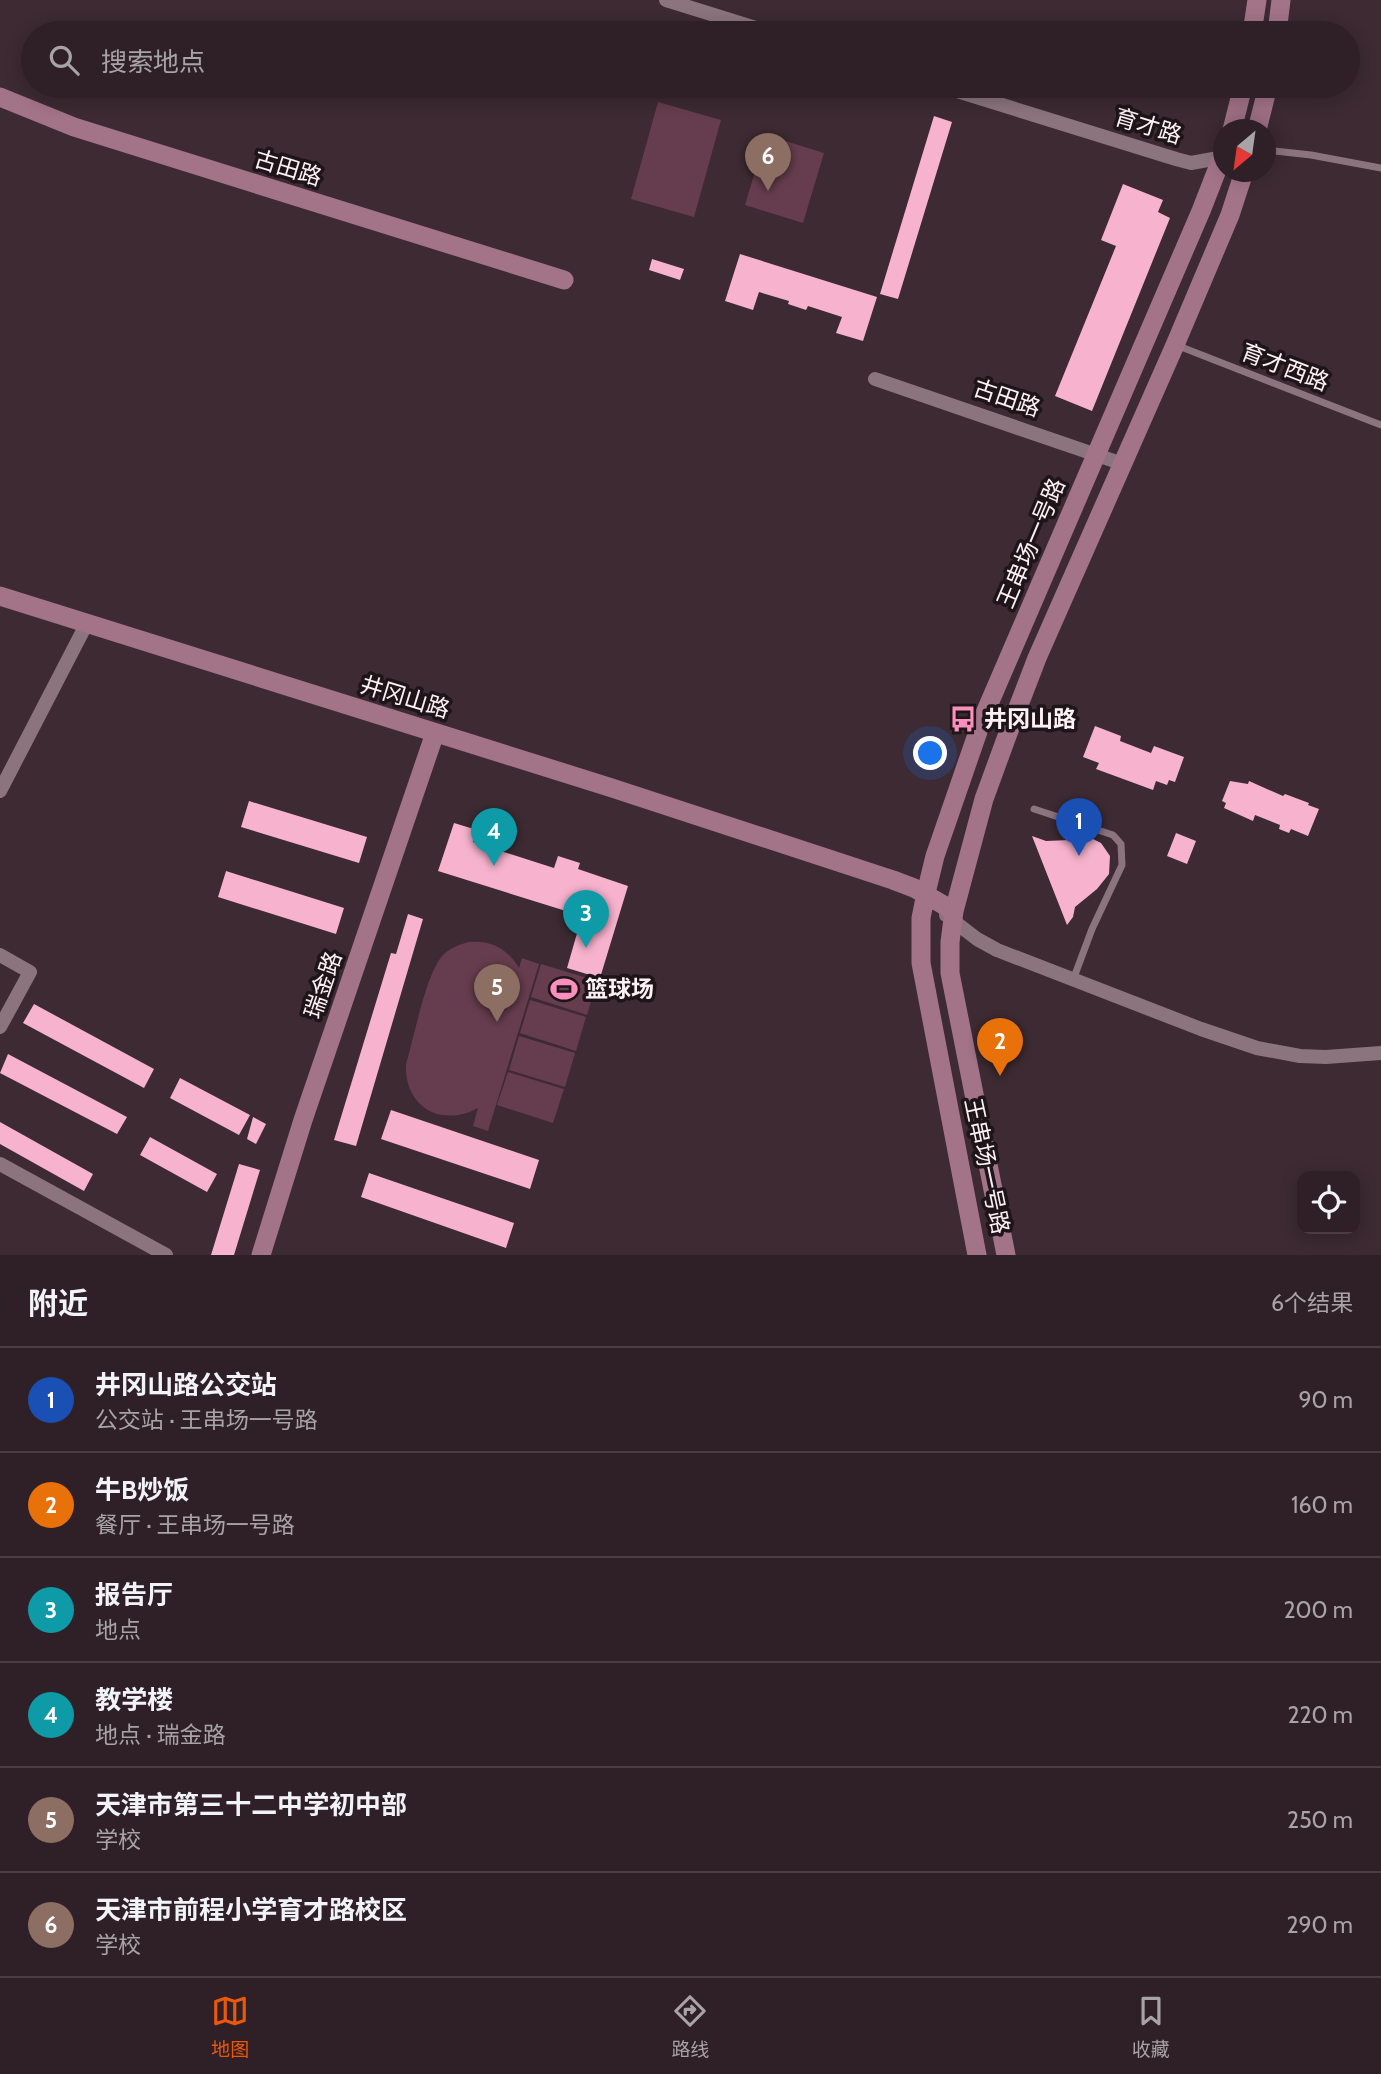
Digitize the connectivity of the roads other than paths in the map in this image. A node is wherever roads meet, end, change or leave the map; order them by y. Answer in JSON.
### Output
{"nodes":[{"id":1,"x":666,"y":0,"type":"edge"},
{"id":2,"x":1257,"y":0,"type":"edge"},
{"id":3,"x":1281,"y":0,"type":"edge"},
{"id":4,"x":733,"y":21,"type":"edge"},
{"id":5,"x":1254,"y":21,"type":"edge"},
{"id":6,"x":1278,"y":21,"type":"edge"},
{"id":7,"x":0,"y":97,"type":"edge"},
{"id":8,"x":980,"y":98,"type":"edge"},
{"id":9,"x":1240,"y":98,"type":"edge"},
{"id":10,"x":1265,"y":98,"type":"edge"},
{"id":11,"x":1235,"y":119,"type":"edge"},
{"id":12,"x":1260,"y":119,"type":"edge"},
{"id":13,"x":1276,"y":151,"type":"edge"},
{"id":14,"x":1213,"y":158,"type":"edge"},
{"id":15,"x":1381,"y":168,"type":"edge"},
{"id":16,"x":1213,"y":181,"type":"edge"},
{"id":17,"x":1241,"y":182,"type":"edge"},
{"id":18,"x":564,"y":280,"type":"dead end"},
{"id":19,"x":1175,"y":345,"type":"junction"},
{"id":20,"x":874,"y":379,"type":"dead end"},
{"id":21,"x":1381,"y":425,"type":"edge"},
{"id":22,"x":1097,"y":454,"type":"junction"},
{"id":23,"x":1123,"y":464,"type":"junction"},
{"id":24,"x":0,"y":596,"type":"edge"},
{"id":25,"x":0,"y":602,"type":"edge"},
{"id":26,"x":86,"y":626,"type":"junction"},
{"id":27,"x":434,"y":736,"type":"junction"},
{"id":28,"x":0,"y":791,"type":"edge"},
{"id":29,"x":1034,"y":809,"type":"dead end"},
{"id":30,"x":968,"y":860,"type":"dead end"},
{"id":31,"x":925,"y":897,"type":"junction"},
{"id":32,"x":954,"y":915,"type":"junction"},
{"id":33,"x":0,"y":955,"type":"edge"},
{"id":34,"x":1074,"y":977,"type":"junction"},
{"id":35,"x":0,"y":1027,"type":"edge"},
{"id":36,"x":1381,"y":1051,"type":"edge"},
{"id":37,"x":0,"y":1164,"type":"edge"},
{"id":38,"x":166,"y":1255,"type":"edge"},
{"id":39,"x":261,"y":1255,"type":"edge"},
{"id":40,"x":979,"y":1255,"type":"edge"},
{"id":41,"x":1008,"y":1255,"type":"edge"}],
"edges":[{"from":1,"to":4,"type":"street"},
{"from":2,"to":5,"type":"main road"},
{"from":3,"to":6,"type":"main road"},
{"from":7,"to":18,"type":"main road","name":"古田路"},
{"from":8,"to":14,"type":"street","name":"育才路"},
{"from":9,"to":11,"type":"main road"},
{"from":10,"to":12,"type":"main road"},
{"from":13,"to":15,"type":"lane"},
{"from":16,"to":22,"type":"main road","name":"王串场一号路"},
{"from":17,"to":19,"type":"main road","name":"王串场一号路"},
{"from":19,"to":21,"type":"lane","name":"育才西路"},
{"from":19,"to":23,"type":"main road","name":"王串场一号路"},
{"from":20,"to":22,"type":"street","name":"古田路"},
{"from":22,"to":23,"type":"street","name":"古田路"},
{"from":22,"to":31,"type":"main road","name":"王串场一号路"},
{"from":23,"to":32,"type":"main road","name":"王串场一号路"},
{"from":24,"to":26,"type":"main road","name":"井冈山路"},
{"from":25,"to":26,"type":"main road","name":"井冈山路"},
{"from":26,"to":27,"type":"main road","name":"井冈山路"},
{"from":26,"to":28,"type":"street"},
{"from":27,"to":31,"type":"main road","name":"井冈山路"},
{"from":27,"to":39,"type":"main road","name":"瑞金路"},
{"from":29,"to":34,"type":"lane"},
{"from":30,"to":32,"type":"main road","name":"王串场一号路"},
{"from":31,"to":32,"type":"main road","name":"井冈山路"},
{"from":31,"to":40,"type":"main road","name":"王串场一号路"},
{"from":32,"to":34,"type":"street","name":"井冈山路"},
{"from":32,"to":41,"type":"main road","name":"王串场一号路"},
{"from":33,"to":35,"type":"street"},
{"from":34,"to":36,"type":"street","name":"井冈山路"},
{"from":37,"to":38,"type":"street"}]}
